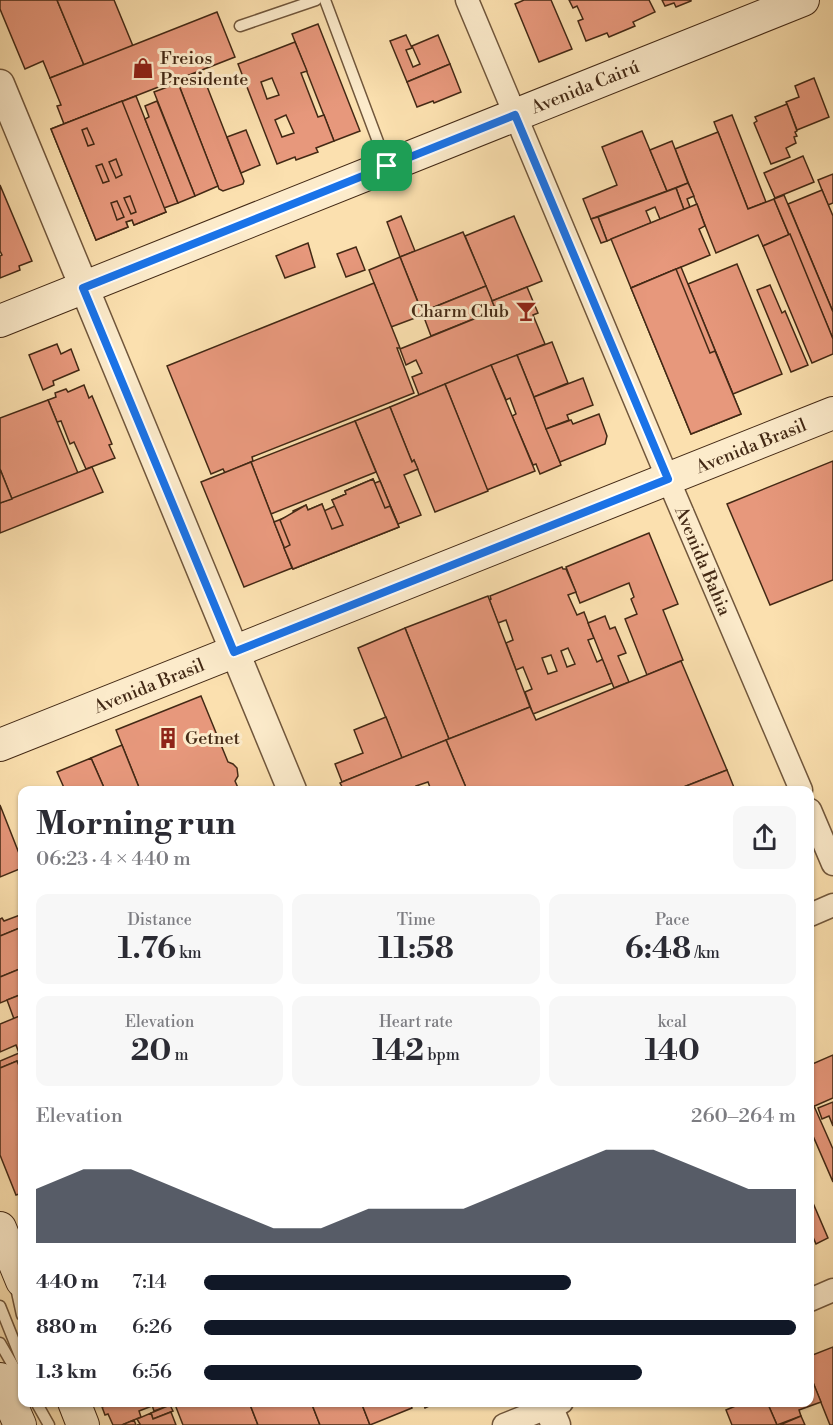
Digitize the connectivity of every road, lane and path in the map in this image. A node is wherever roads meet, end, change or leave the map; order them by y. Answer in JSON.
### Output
{"nodes":[{"id":1,"x":316,"y":0,"type":"edge"},
{"id":2,"x":325,"y":0,"type":"edge"},
{"id":3,"x":467,"y":0,"type":"edge"},
{"id":4,"x":803,"y":0,"type":"edge"},
{"id":5,"x":240,"y":26,"type":"dead end"},
{"id":6,"x":0,"y":84,"type":"edge"},
{"id":7,"x":515,"y":115,"type":"junction"},
{"id":8,"x":387,"y":166,"type":"junction"},
{"id":9,"x":83,"y":288,"type":"junction"},
{"id":10,"x":0,"y":321,"type":"edge"},
{"id":11,"x":833,"y":413,"type":"edge"},
{"id":12,"x":668,"y":479,"type":"junction"},
{"id":13,"x":234,"y":652,"type":"junction"},
{"id":14,"x":0,"y":745,"type":"edge"},
{"id":15,"x":290,"y":786,"type":"edge"},
{"id":16,"x":799,"y":786,"type":"edge"},
{"id":17,"x":814,"y":819,"type":"edge"},
{"id":18,"x":833,"y":864,"type":"edge"},
{"id":19,"x":833,"y":905,"type":"edge"},
{"id":20,"x":814,"y":913,"type":"edge"},
{"id":21,"x":9,"y":1232,"type":"edge"},
{"id":22,"x":18,"y":1266,"type":"edge"},
{"id":23,"x":18,"y":1289,"type":"edge"},
{"id":24,"x":833,"y":1290,"type":"edge"},
{"id":25,"x":814,"y":1298,"type":"edge"},
{"id":26,"x":0,"y":1306,"type":"edge"},
{"id":27,"x":0,"y":1343,"type":"edge"},
{"id":28,"x":18,"y":1351,"type":"edge"},
{"id":29,"x":18,"y":1374,"type":"edge"},
{"id":30,"x":0,"y":1378,"type":"edge"},
{"id":31,"x":42,"y":1407,"type":"edge"},
{"id":32,"x":76,"y":1407,"type":"edge"},
{"id":33,"x":553,"y":1409,"type":"edge"},
{"id":34,"x":20,"y":1425,"type":"edge"},
{"id":35,"x":49,"y":1425,"type":"edge"},
{"id":36,"x":83,"y":1425,"type":"edge"},
{"id":37,"x":504,"y":1425,"type":"edge"}],
"edges":[{"from":1,"to":5,"type":"lane"},
{"from":2,"to":8,"type":"lane"},
{"from":3,"to":7,"type":"street","name":"Avenida Bahia"},
{"from":4,"to":7,"type":"main road","name":"Avenida Cairú"},
{"from":6,"to":9,"type":"street"},
{"from":7,"to":8,"type":"main road","name":"Avenida Cairú"},
{"from":7,"to":12,"type":"street","name":"Avenida Bahia"},
{"from":8,"to":9,"type":"main road","name":"Avenida Cairú"},
{"from":9,"to":10,"type":"main road","name":"Avenida Cairú"},
{"from":9,"to":13,"type":"street"},
{"from":11,"to":12,"type":"main road","name":"Avenida Brasil"},
{"from":12,"to":13,"type":"main road","name":"Avenida Brasil"},
{"from":12,"to":16,"type":"street","name":"Avenida Bahia"},
{"from":13,"to":14,"type":"main road","name":"Avenida Brasil"},
{"from":13,"to":15,"type":"street"},
{"from":17,"to":18,"type":"street"},
{"from":19,"to":20,"type":"street"},
{"from":21,"to":22,"type":"main road"},
{"from":21,"to":23,"type":"lane"},
{"from":24,"to":25,"type":"street"},
{"from":26,"to":28,"type":"lane"},
{"from":27,"to":29,"type":"lane"},
{"from":30,"to":34,"type":"main road"},
{"from":31,"to":35,"type":"lane"},
{"from":32,"to":36,"type":"main road"},
{"from":33,"to":37,"type":"street"}]}
